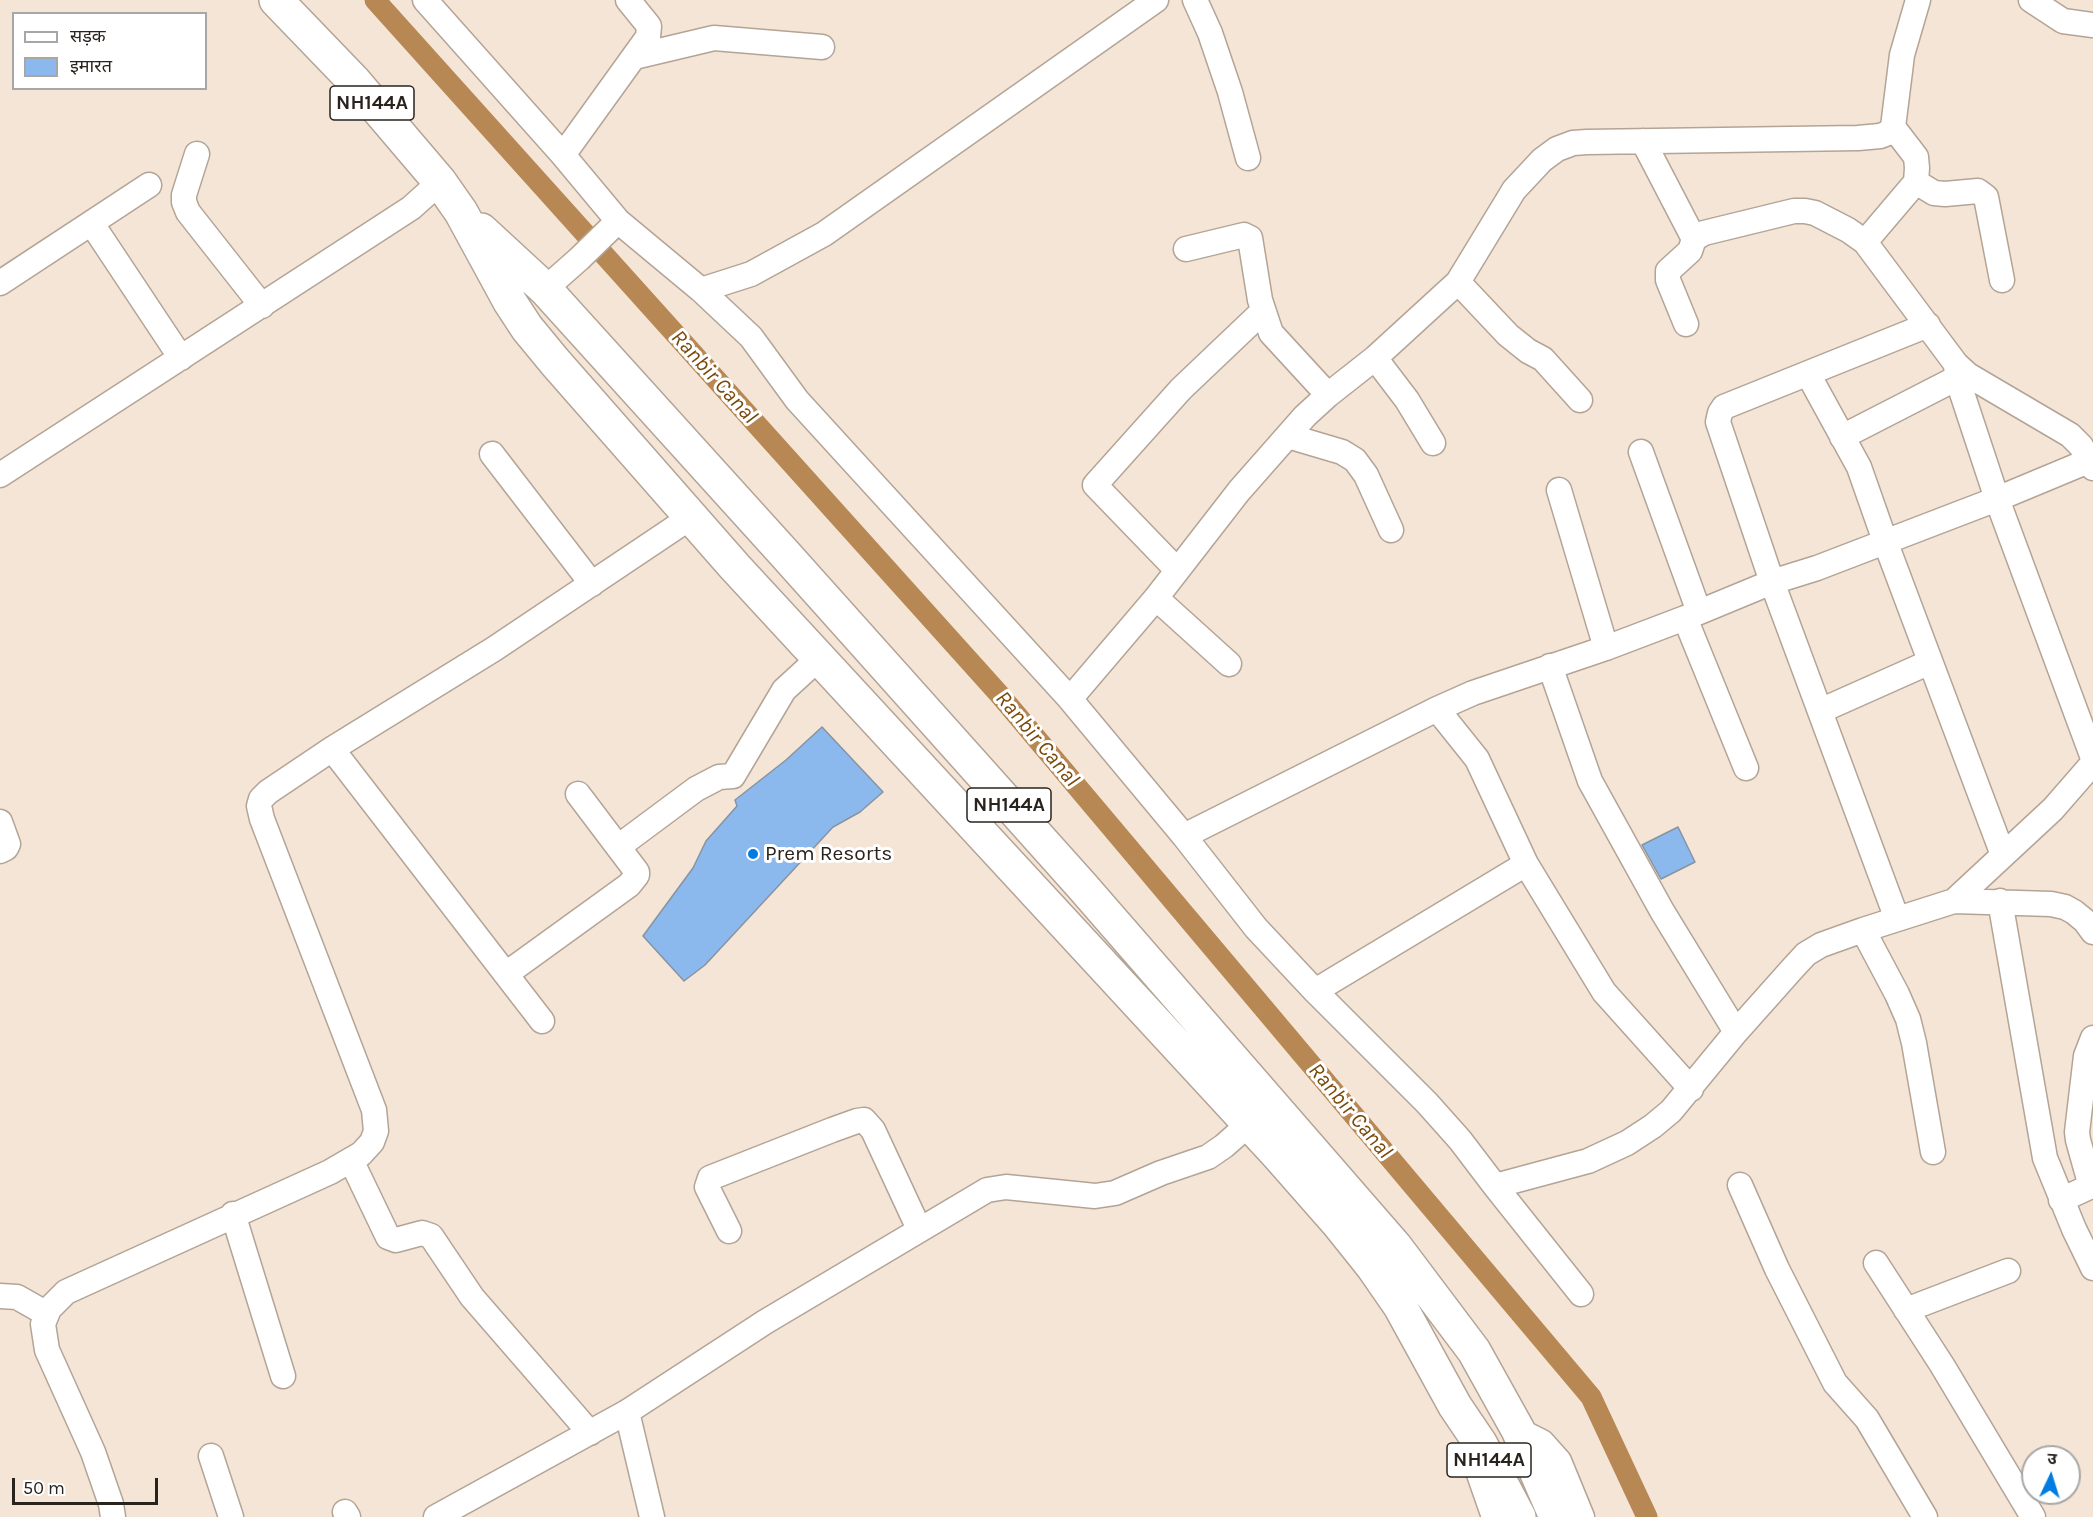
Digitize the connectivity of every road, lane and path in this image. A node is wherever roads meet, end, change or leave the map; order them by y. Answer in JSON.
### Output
{"nodes":[{"id":1,"x":276,"y":0,"type":"edge"},
{"id":2,"x":425,"y":0,"type":"edge"},
{"id":3,"x":628,"y":0,"type":"edge"},
{"id":4,"x":1156,"y":0,"type":"edge"},
{"id":5,"x":1195,"y":0,"type":"edge"},
{"id":6,"x":1918,"y":0,"type":"edge"},
{"id":7,"x":2031,"y":0,"type":"edge"},
{"id":8,"x":2093,"y":25,"type":"edge"},
{"id":9,"x":822,"y":47,"type":"dead end"},
{"id":10,"x":634,"y":57,"type":"junction"},
{"id":11,"x":1893,"y":127,"type":"junction"},
{"id":12,"x":1643,"y":141,"type":"junction"},
{"id":13,"x":197,"y":154,"type":"dead end"},
{"id":14,"x":563,"y":155,"type":"junction"},
{"id":15,"x":1248,"y":158,"type":"dead end"},
{"id":16,"x":440,"y":182,"type":"junction"},
{"id":17,"x":1916,"y":182,"type":"junction"},
{"id":18,"x":149,"y":185,"type":"dead end"},
{"id":19,"x":461,"y":212,"type":"junction"},
{"id":20,"x":92,"y":224,"type":"junction"},
{"id":21,"x":611,"y":228,"type":"junction"},
{"id":22,"x":1694,"y":239,"type":"junction"},
{"id":23,"x":1865,"y":242,"type":"junction"},
{"id":24,"x":1186,"y":249,"type":"dead end"},
{"id":25,"x":2002,"y":280,"type":"dead end"},
{"id":26,"x":1458,"y":282,"type":"junction"},
{"id":27,"x":0,"y":283,"type":"edge"},
{"id":28,"x":545,"y":289,"type":"junction"},
{"id":29,"x":701,"y":290,"type":"junction"},
{"id":30,"x":262,"y":306,"type":"junction"},
{"id":31,"x":1262,"y":312,"type":"junction"},
{"id":32,"x":1686,"y":324,"type":"dead end"},
{"id":33,"x":1928,"y":325,"type":"junction"},
{"id":34,"x":181,"y":358,"type":"junction"},
{"id":35,"x":1375,"y":358,"type":"junction"},
{"id":36,"x":1957,"y":371,"type":"junction"},
{"id":37,"x":1808,"y":374,"type":"junction"},
{"id":38,"x":1328,"y":396,"type":"junction"},
{"id":39,"x":1580,"y":400,"type":"dead end"},
{"id":40,"x":1288,"y":436,"type":"junction"},
{"id":41,"x":1842,"y":437,"type":"junction"},
{"id":42,"x":1433,"y":442,"type":"dead end"},
{"id":43,"x":1641,"y":452,"type":"dead end"},
{"id":44,"x":492,"y":454,"type":"dead end"},
{"id":45,"x":2092,"y":462,"type":"edge"},
{"id":46,"x":0,"y":475,"type":"edge"},
{"id":47,"x":1559,"y":490,"type":"dead end"},
{"id":48,"x":1997,"y":499,"type":"junction"},
{"id":49,"x":691,"y":517,"type":"junction"},
{"id":50,"x":1391,"y":530,"type":"dead end"},
{"id":51,"x":1885,"y":541,"type":"junction"},
{"id":52,"x":1177,"y":570,"type":"junction"},
{"id":53,"x":1772,"y":582,"type":"junction"},
{"id":54,"x":592,"y":584,"type":"junction"},
{"id":55,"x":1156,"y":598,"type":"junction"},
{"id":56,"x":1692,"y":615,"type":"junction"},
{"id":57,"x":1606,"y":648,"type":"junction"},
{"id":58,"x":819,"y":658,"type":"junction"},
{"id":59,"x":1930,"y":662,"type":"junction"},
{"id":60,"x":1229,"y":664,"type":"dead end"},
{"id":61,"x":1550,"y":666,"type":"junction"},
{"id":62,"x":1070,"y":699,"type":"junction"},
{"id":63,"x":1437,"y":709,"type":"junction"},
{"id":64,"x":1820,"y":711,"type":"junction"},
{"id":65,"x":332,"y":749,"type":"junction"},
{"id":66,"x":2093,"y":758,"type":"edge"},
{"id":67,"x":2093,"y":763,"type":"edge"},
{"id":68,"x":1746,"y":768,"type":"dead end"},
{"id":69,"x":578,"y":794,"type":"dead end"},
{"id":70,"x":0,"y":822,"type":"edge"},
{"id":71,"x":1184,"y":836,"type":"junction"},
{"id":72,"x":618,"y":847,"type":"junction"},
{"id":73,"x":0,"y":851,"type":"edge"},
{"id":74,"x":2003,"y":855,"type":"junction"},
{"id":75,"x":1526,"y":864,"type":"junction"},
{"id":76,"x":1954,"y":901,"type":"junction"},
{"id":77,"x":2000,"y":901,"type":"junction"},
{"id":78,"x":1898,"y":919,"type":"junction"},
{"id":79,"x":1863,"y":930,"type":"junction"},
{"id":80,"x":2093,"y":932,"type":"edge"},
{"id":81,"x":506,"y":974,"type":"junction"},
{"id":82,"x":1315,"y":991,"type":"junction"},
{"id":83,"x":542,"y":1021,"type":"dead end"},
{"id":84,"x":1736,"y":1032,"type":"junction"},
{"id":85,"x":2093,"y":1038,"type":"edge"},
{"id":86,"x":1691,"y":1089,"type":"junction"},
{"id":87,"x":1249,"y":1124,"type":"junction"},
{"id":88,"x":1933,"y":1152,"type":"dead end"},
{"id":89,"x":351,"y":1160,"type":"junction"},
{"id":90,"x":1740,"y":1185,"type":"dead end"},
{"id":91,"x":1496,"y":1186,"type":"junction"},
{"id":92,"x":2061,"y":1200,"type":"junction"},
{"id":93,"x":233,"y":1215,"type":"junction"},
{"id":94,"x":919,"y":1229,"type":"junction"},
{"id":95,"x":729,"y":1231,"type":"dead end"},
{"id":96,"x":1876,"y":1263,"type":"dead end"},
{"id":97,"x":2093,"y":1268,"type":"edge"},
{"id":98,"x":2008,"y":1271,"type":"dead end"},
{"id":99,"x":1581,"y":1294,"type":"dead end"},
{"id":100,"x":0,"y":1296,"type":"edge"},
{"id":101,"x":1906,"y":1310,"type":"junction"},
{"id":102,"x":47,"y":1314,"type":"junction"},
{"id":103,"x":283,"y":1376,"type":"dead end"},
{"id":104,"x":1455,"y":1406,"type":"junction"},
{"id":105,"x":627,"y":1412,"type":"junction"},
{"id":106,"x":1518,"y":1430,"type":"junction"},
{"id":107,"x":590,"y":1433,"type":"junction"},
{"id":108,"x":211,"y":1456,"type":"dead end"},
{"id":109,"x":113,"y":1517,"type":"edge"},
{"id":110,"x":231,"y":1517,"type":"edge"},
{"id":111,"x":436,"y":1517,"type":"edge"},
{"id":112,"x":652,"y":1517,"type":"edge"},
{"id":113,"x":1494,"y":1517,"type":"edge"},
{"id":114,"x":1519,"y":1517,"type":"edge"},
{"id":115,"x":1556,"y":1517,"type":"edge"},
{"id":116,"x":1582,"y":1517,"type":"edge"},
{"id":117,"x":1925,"y":1517,"type":"edge"},
{"id":118,"x":2033,"y":1517,"type":"edge"}],
"edges":[{"from":1,"to":16,"type":"highway","number":"NH144A"},
{"from":2,"to":14,"type":"street"},
{"from":3,"to":10,"type":"street"},
{"from":4,"to":29,"type":"street"},
{"from":5,"to":15,"type":"street"},
{"from":6,"to":11,"type":"street"},
{"from":7,"to":8,"type":"street"},
{"from":9,"to":10,"type":"street"},
{"from":10,"to":14,"type":"street"},
{"from":11,"to":12,"type":"street"},
{"from":11,"to":17,"type":"street"},
{"from":12,"to":22,"type":"street"},
{"from":12,"to":26,"type":"street"},
{"from":13,"to":30,"type":"street"},
{"from":14,"to":21,"type":"street"},
{"from":16,"to":19,"type":"highway","number":"NH144A"},
{"from":16,"to":30,"type":"street"},
{"from":17,"to":23,"type":"street"},
{"from":17,"to":25,"type":"street"},
{"from":18,"to":20,"type":"street"},
{"from":19,"to":28,"type":"highway","number":"NH144A"},
{"from":19,"to":49,"type":"highway"},
{"from":20,"to":27,"type":"street"},
{"from":20,"to":34,"type":"street"},
{"from":21,"to":28,"type":"street"},
{"from":21,"to":29,"type":"street"},
{"from":22,"to":23,"type":"street"},
{"from":22,"to":32,"type":"street"},
{"from":23,"to":33,"type":"street"},
{"from":24,"to":31,"type":"street"},
{"from":26,"to":35,"type":"street"},
{"from":26,"to":39,"type":"street"},
{"from":28,"to":106,"type":"highway","number":"NH144A"},
{"from":29,"to":62,"type":"street"},
{"from":30,"to":34,"type":"street"},
{"from":31,"to":38,"type":"street"},
{"from":31,"to":52,"type":"street"},
{"from":33,"to":36,"type":"street"},
{"from":33,"to":37,"type":"street"},
{"from":34,"to":46,"type":"street"},
{"from":35,"to":38,"type":"street"},
{"from":35,"to":42,"type":"street"},
{"from":36,"to":41,"type":"street"},
{"from":36,"to":45,"type":"street"},
{"from":36,"to":48,"type":"street"},
{"from":37,"to":41,"type":"street"},
{"from":37,"to":53,"type":"street"},
{"from":38,"to":40,"type":"street"},
{"from":40,"to":50,"type":"street"},
{"from":40,"to":52,"type":"street"},
{"from":41,"to":51,"type":"street"},
{"from":43,"to":56,"type":"street"},
{"from":44,"to":54,"type":"street"},
{"from":45,"to":48,"type":"street"},
{"from":47,"to":57,"type":"street"},
{"from":48,"to":51,"type":"street"},
{"from":48,"to":66,"type":"street"},
{"from":49,"to":54,"type":"street"},
{"from":49,"to":58,"type":"highway"},
{"from":51,"to":53,"type":"street"},
{"from":51,"to":59,"type":"street"},
{"from":52,"to":55,"type":"street"},
{"from":53,"to":56,"type":"street"},
{"from":53,"to":64,"type":"street"},
{"from":54,"to":65,"type":"street"},
{"from":55,"to":60,"type":"street"},
{"from":55,"to":62,"type":"street"},
{"from":56,"to":57,"type":"street"},
{"from":56,"to":68,"type":"street"},
{"from":57,"to":61,"type":"street"},
{"from":58,"to":72,"type":"street"},
{"from":58,"to":87,"type":"highway"},
{"from":59,"to":64,"type":"street"},
{"from":59,"to":74,"type":"street"},
{"from":61,"to":63,"type":"street"},
{"from":61,"to":84,"type":"street"},
{"from":62,"to":71,"type":"street"},
{"from":63,"to":71,"type":"street"},
{"from":63,"to":75,"type":"street"},
{"from":64,"to":78,"type":"street"},
{"from":65,"to":81,"type":"street"},
{"from":65,"to":89,"type":"street"},
{"from":67,"to":74,"type":"street"},
{"from":69,"to":72,"type":"street"},
{"from":70,"to":73,"type":"street"},
{"from":71,"to":82,"type":"street"},
{"from":72,"to":81,"type":"street"},
{"from":74,"to":76,"type":"street"},
{"from":75,"to":82,"type":"street"},
{"from":75,"to":86,"type":"street"},
{"from":76,"to":77,"type":"street"},
{"from":76,"to":78,"type":"street"},
{"from":77,"to":80,"type":"street"},
{"from":77,"to":92,"type":"street"},
{"from":78,"to":79,"type":"street"},
{"from":79,"to":84,"type":"street"},
{"from":79,"to":88,"type":"street"},
{"from":81,"to":83,"type":"street"},
{"from":82,"to":91,"type":"street"},
{"from":84,"to":86,"type":"street"},
{"from":85,"to":92,"type":"street"},
{"from":86,"to":91,"type":"street"},
{"from":87,"to":94,"type":"street"},
{"from":87,"to":104,"type":"highway"},
{"from":89,"to":93,"type":"street"},
{"from":89,"to":107,"type":"street"},
{"from":90,"to":117,"type":"street"},
{"from":91,"to":99,"type":"street"},
{"from":92,"to":97,"type":"street"},
{"from":93,"to":102,"type":"street"},
{"from":93,"to":103,"type":"street"},
{"from":94,"to":95,"type":"street"},
{"from":94,"to":105,"type":"street"},
{"from":96,"to":101,"type":"street"},
{"from":98,"to":101,"type":"street"},
{"from":100,"to":102,"type":"street"},
{"from":101,"to":118,"type":"street"},
{"from":102,"to":109,"type":"street"},
{"from":104,"to":113,"type":"street"},
{"from":104,"to":114,"type":"highway","number":"NH144A"},
{"from":105,"to":107,"type":"street"},
{"from":105,"to":112,"type":"street"},
{"from":106,"to":115,"type":"highway","number":"NH144A"},
{"from":106,"to":116,"type":"street"},
{"from":107,"to":111,"type":"street"},
{"from":108,"to":110,"type":"street"}]}
